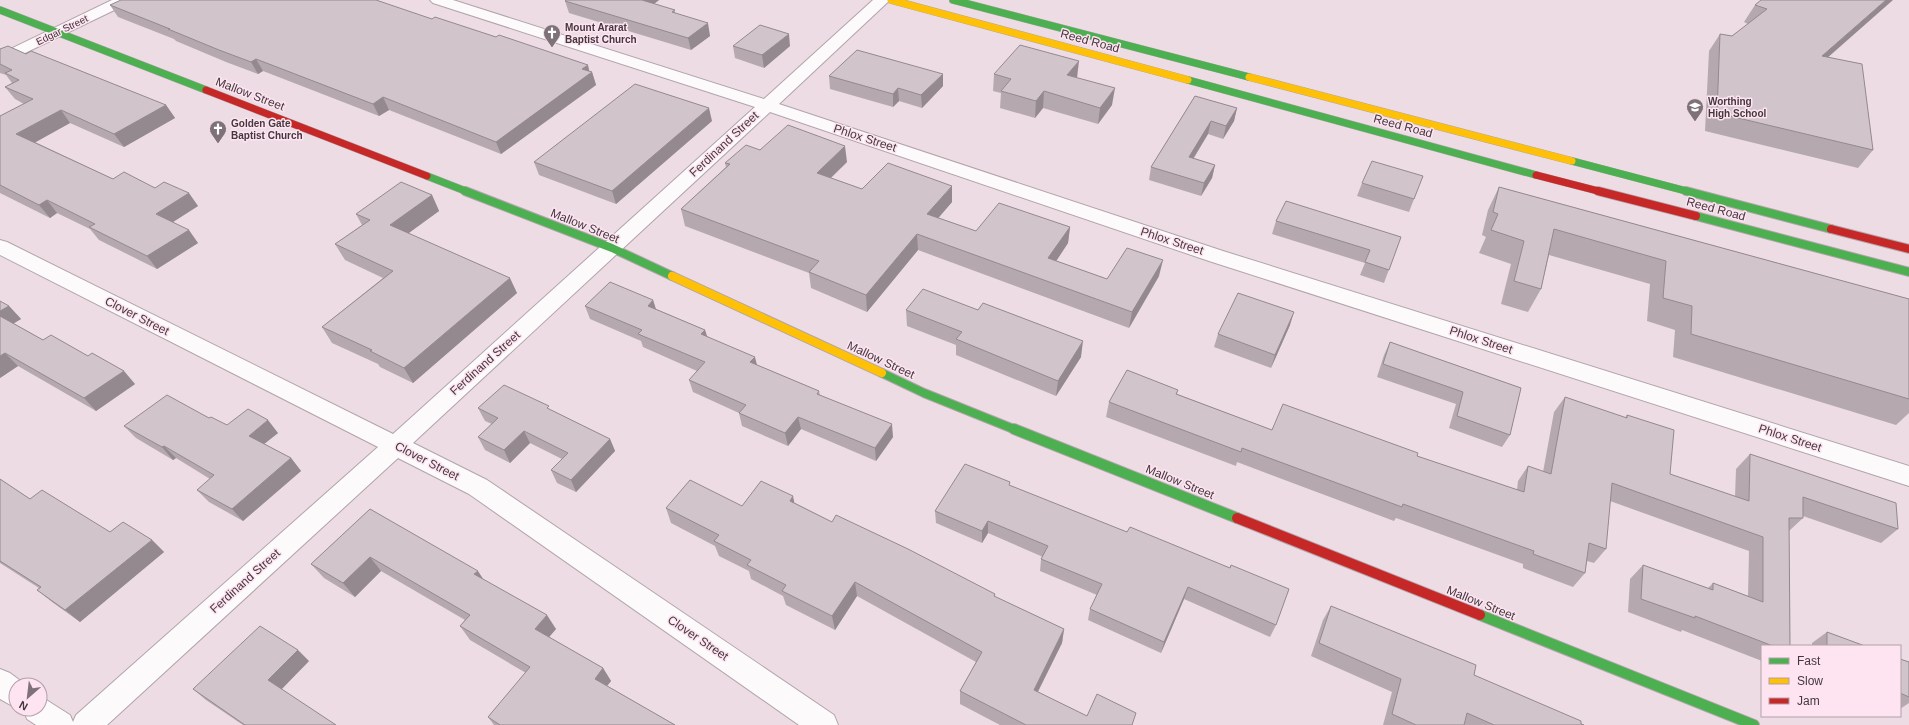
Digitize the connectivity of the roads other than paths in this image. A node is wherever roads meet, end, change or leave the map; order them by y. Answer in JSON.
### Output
{"nodes":[{"id":1,"x":124,"y":0,"type":"edge"},
{"id":2,"x":438,"y":0,"type":"edge"},
{"id":3,"x":882,"y":0,"type":"edge"},
{"id":4,"x":891,"y":0,"type":"edge"},
{"id":5,"x":953,"y":0,"type":"edge"},
{"id":6,"x":0,"y":10,"type":"edge"},
{"id":7,"x":59,"y":32,"type":"junction"},
{"id":8,"x":0,"y":60,"type":"edge"},
{"id":9,"x":766,"y":105,"type":"junction"},
{"id":10,"x":1583,"y":176,"type":"junction"},
{"id":11,"x":0,"y":247,"type":"edge"},
{"id":12,"x":612,"y":248,"type":"junction"},
{"id":13,"x":1909,"y":250,"type":"edge"},
{"id":14,"x":1909,"y":272,"type":"edge"},
{"id":15,"x":396,"y":445,"type":"junction"},
{"id":16,"x":1909,"y":476,"type":"edge"},
{"id":17,"x":48,"y":717,"type":"edge"},
{"id":18,"x":60,"y":725,"type":"edge"},
{"id":19,"x":86,"y":725,"type":"edge"},
{"id":20,"x":824,"y":725,"type":"edge"},
{"id":21,"x":1754,"y":725,"type":"edge"}],
"edges":[{"from":1,"to":7,"type":"street","name":"Edgar Street"},
{"from":2,"to":9,"type":"street","name":"Phlox Street"},
{"from":3,"to":9,"type":"street","name":"Ferdinand Street"},
{"from":4,"to":10,"type":"street","name":"Reed Road"},
{"from":5,"to":10,"type":"street","name":"Reed Road"},
{"from":6,"to":7,"type":"street","name":"Mallow Street"},
{"from":7,"to":8,"type":"street","name":"Edgar Street"},
{"from":7,"to":12,"type":"street","name":"Mallow Street"},
{"from":9,"to":12,"type":"street","name":"Ferdinand Street"},
{"from":9,"to":16,"type":"street","name":"Phlox Street"},
{"from":10,"to":13,"type":"street","name":"Reed Road"},
{"from":10,"to":14,"type":"street","name":"Reed Road"},
{"from":11,"to":15,"type":"street","name":"Clover Street"},
{"from":12,"to":15,"type":"street","name":"Ferdinand Street"},
{"from":12,"to":21,"type":"street","name":"Mallow Street"},
{"from":15,"to":19,"type":"street","name":"Ferdinand Street"},
{"from":15,"to":20,"type":"street","name":"Clover Street"},
{"from":17,"to":18,"type":"street"}]}
